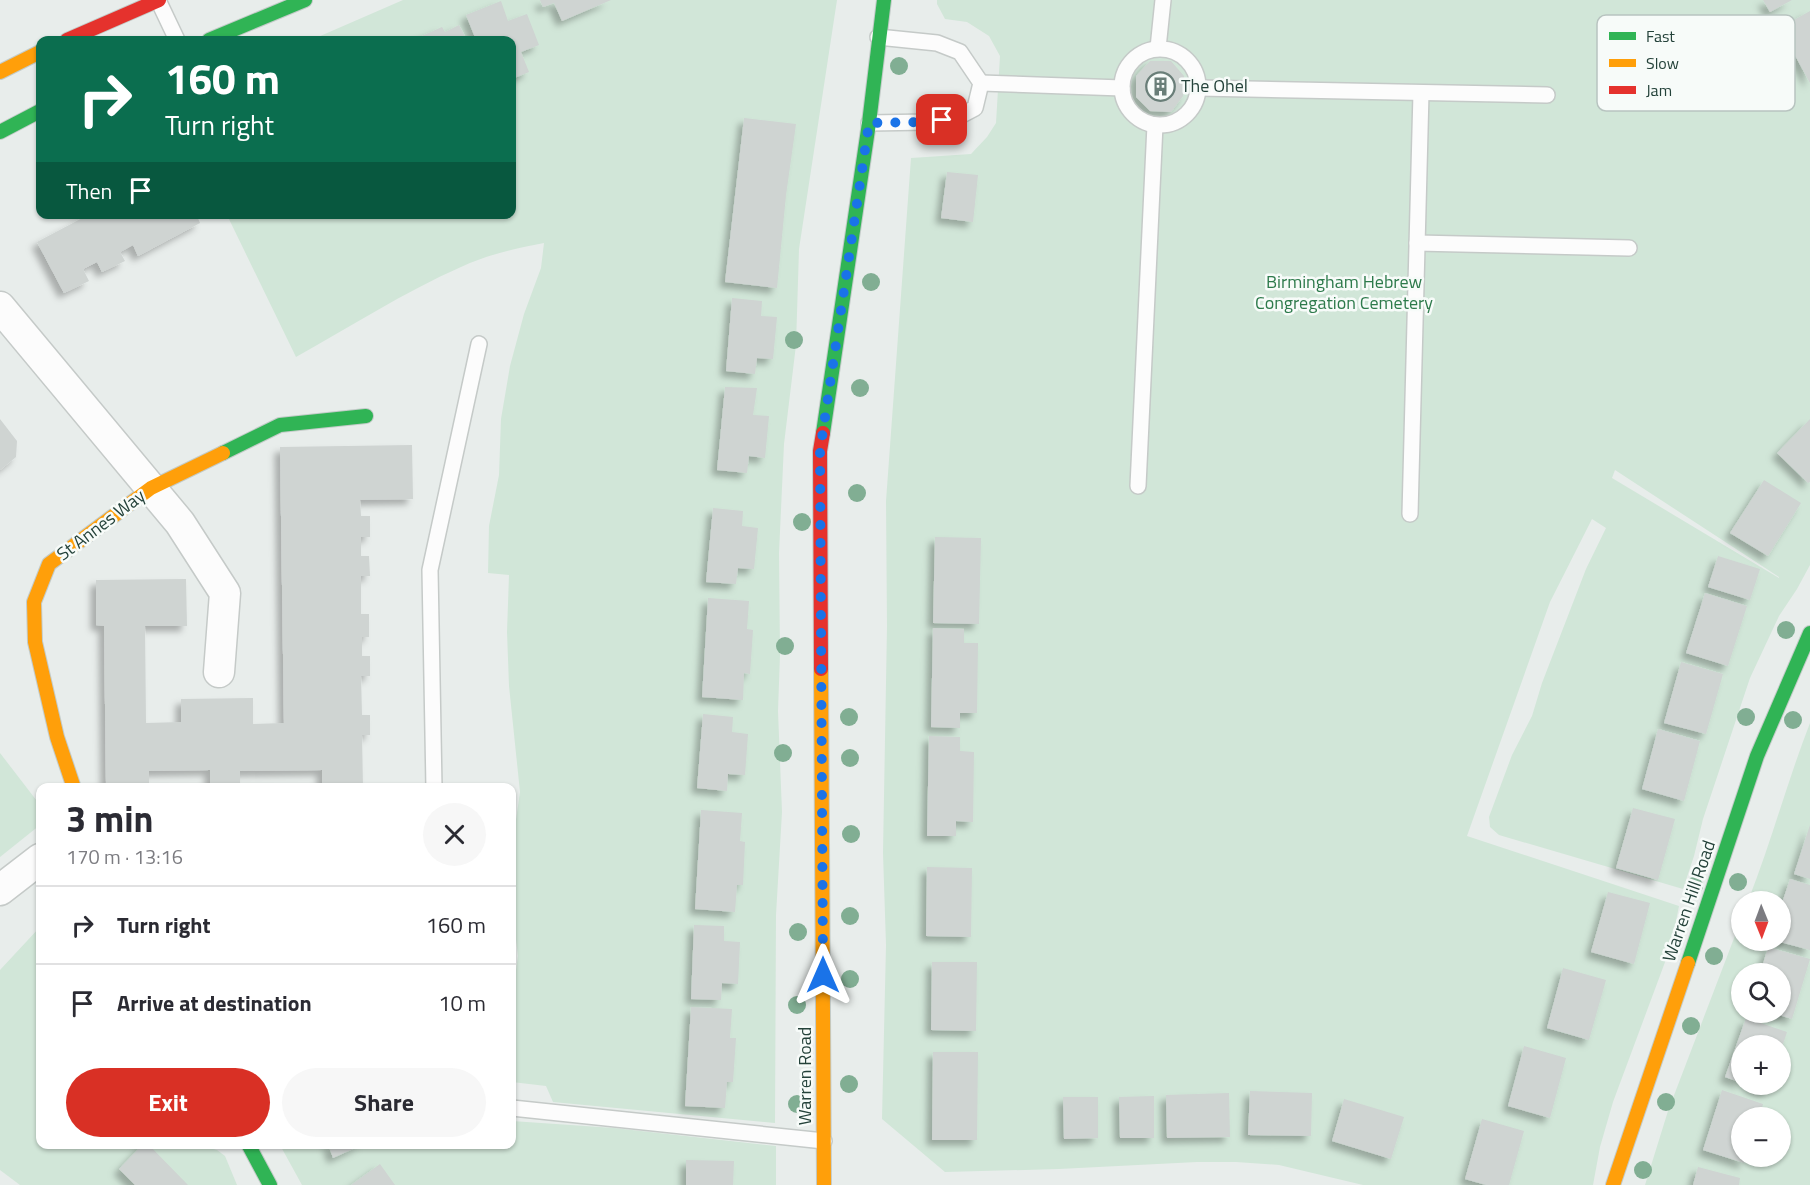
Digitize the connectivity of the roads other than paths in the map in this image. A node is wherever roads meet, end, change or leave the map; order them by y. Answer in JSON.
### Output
{"nodes":[{"id":1,"x":158,"y":0,"type":"edge"},
{"id":2,"x":305,"y":0,"type":"edge"},
{"id":3,"x":884,"y":0,"type":"edge"},
{"id":4,"x":1163,"y":0,"type":"edge"},
{"id":5,"x":76,"y":36,"type":"edge"},
{"id":6,"x":175,"y":36,"type":"edge"},
{"id":7,"x":219,"y":36,"type":"edge"},
{"id":8,"x":878,"y":37,"type":"junction"},
{"id":9,"x":1158,"y":48,"type":"junction"},
{"id":10,"x":36,"y":54,"type":"edge"},
{"id":11,"x":0,"y":72,"type":"edge"},
{"id":12,"x":981,"y":82,"type":"junction"},
{"id":13,"x":1122,"y":88,"type":"junction"},
{"id":14,"x":1199,"y":88,"type":"junction"},
{"id":15,"x":1421,"y":93,"type":"junction"},
{"id":16,"x":1547,"y":95,"type":"dead end"},
{"id":17,"x":36,"y":113,"type":"edge"},
{"id":18,"x":869,"y":123,"type":"junction"},
{"id":19,"x":1155,"y":125,"type":"junction"},
{"id":20,"x":0,"y":132,"type":"edge"},
{"id":21,"x":1417,"y":243,"type":"junction"},
{"id":22,"x":1629,"y":248,"type":"dead end"},
{"id":23,"x":0,"y":308,"type":"edge"},
{"id":24,"x":479,"y":344,"type":"dead end"},
{"id":25,"x":366,"y":416,"type":"dead end"},
{"id":26,"x":1138,"y":486,"type":"dead end"},
{"id":27,"x":151,"y":488,"type":"junction"},
{"id":28,"x":1410,"y":514,"type":"dead end"},
{"id":29,"x":1810,"y":633,"type":"edge"},
{"id":30,"x":219,"y":672,"type":"dead end"},
{"id":31,"x":72,"y":783,"type":"edge"},
{"id":32,"x":434,"y":783,"type":"edge"},
{"id":33,"x":36,"y":862,"type":"edge"},
{"id":34,"x":0,"y":890,"type":"edge"},
{"id":35,"x":516,"y":1108,"type":"edge"},
{"id":36,"x":824,"y":1141,"type":"junction"},
{"id":37,"x":251,"y":1149,"type":"edge"},
{"id":38,"x":270,"y":1185,"type":"edge"},
{"id":39,"x":824,"y":1185,"type":"edge"},
{"id":40,"x":1613,"y":1185,"type":"edge"}],
"edges":[{"from":1,"to":5,"type":"street"},
{"from":1,"to":6,"type":"lane"},
{"from":2,"to":7,"type":"street"},
{"from":3,"to":8,"type":"street","name":"Warren Road"},
{"from":4,"to":9,"type":"lane"},
{"from":8,"to":12,"type":"lane"},
{"from":8,"to":18,"type":"street","name":"Warren Road"},
{"from":9,"to":13,"type":"lane"},
{"from":9,"to":14,"type":"lane"},
{"from":10,"to":11,"type":"street"},
{"from":12,"to":13,"type":"lane"},
{"from":12,"to":18,"type":"lane"},
{"from":13,"to":19,"type":"lane"},
{"from":14,"to":15,"type":"lane"},
{"from":14,"to":19,"type":"lane"},
{"from":15,"to":16,"type":"lane"},
{"from":15,"to":21,"type":"lane"},
{"from":17,"to":20,"type":"street"},
{"from":18,"to":36,"type":"street","name":"Warren Road"},
{"from":19,"to":26,"type":"lane"},
{"from":21,"to":22,"type":"lane"},
{"from":21,"to":28,"type":"lane"},
{"from":23,"to":27,"type":"street","name":"St Annes Way"},
{"from":24,"to":32,"type":"lane"},
{"from":25,"to":27,"type":"street"},
{"from":27,"to":30,"type":"street"},
{"from":27,"to":31,"type":"street","name":"St Annes Way"},
{"from":29,"to":40,"type":"street","name":"Warren Hill Road"},
{"from":33,"to":34,"type":"street"},
{"from":35,"to":36,"type":"lane"},
{"from":36,"to":39,"type":"street","name":"Warren Road"},
{"from":37,"to":38,"type":"street"}]}
